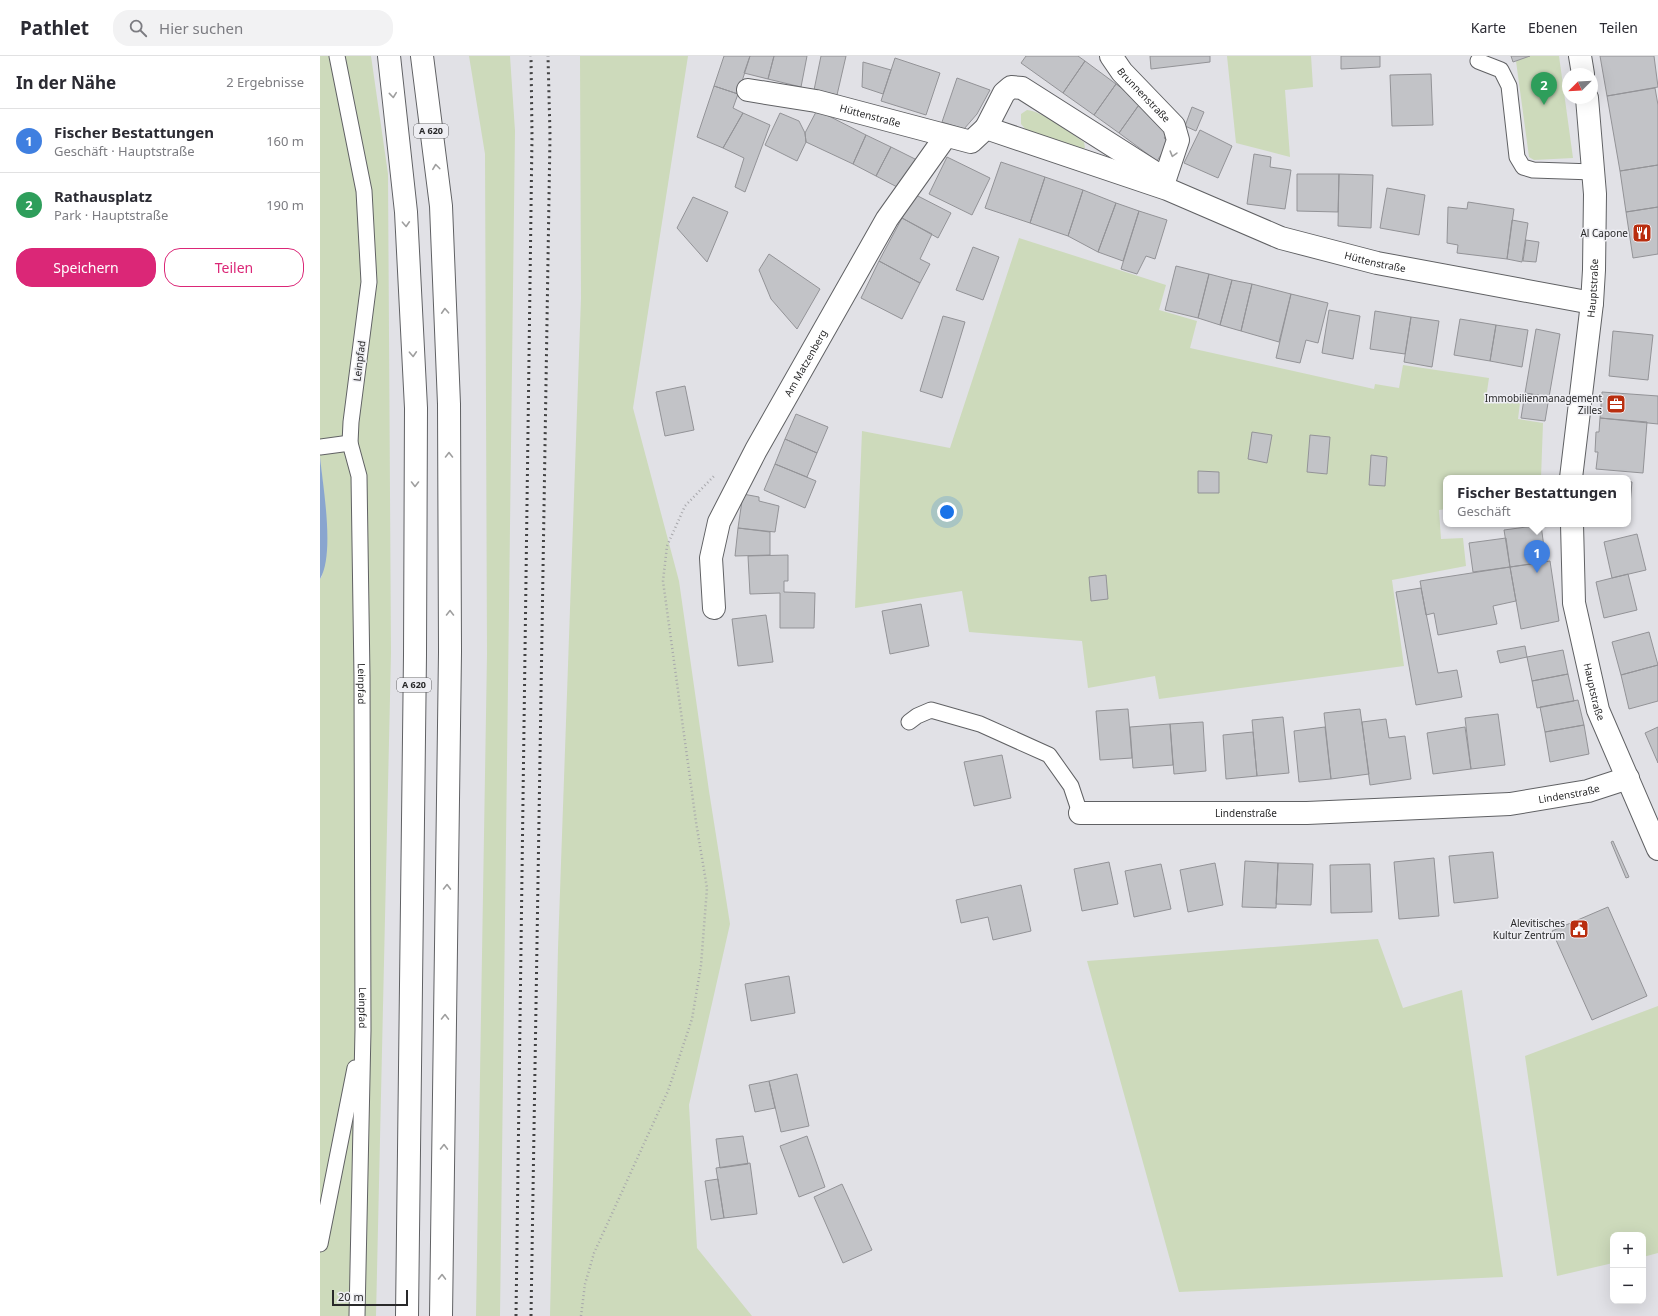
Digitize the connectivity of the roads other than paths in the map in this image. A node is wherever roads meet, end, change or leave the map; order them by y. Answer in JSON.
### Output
{"nodes":[{"id":1,"x":337,"y":56,"type":"edge"},
{"id":2,"x":389,"y":56,"type":"edge"},
{"id":3,"x":422,"y":56,"type":"edge"},
{"id":4,"x":1111,"y":56,"type":"edge"},
{"id":5,"x":1580,"y":56,"type":"edge"},
{"id":6,"x":1478,"y":61,"type":"dead end"},
{"id":7,"x":1582,"y":68,"type":"edge"},
{"id":8,"x":748,"y":90,"type":"dead end"},
{"id":9,"x":1587,"y":104,"type":"edge"},
{"id":10,"x":986,"y":128,"type":"junction"},
{"id":11,"x":946,"y":136,"type":"junction"},
{"id":12,"x":1594,"y":172,"type":"junction"},
{"id":13,"x":1166,"y":184,"type":"junction"},
{"id":14,"x":1592,"y":303,"type":"junction"},
{"id":15,"x":350,"y":443,"type":"junction"},
{"id":16,"x":322,"y":447,"type":"edge"},
{"id":17,"x":1571,"y":475,"type":"edge"},
{"id":18,"x":1572,"y":527,"type":"edge"},
{"id":19,"x":714,"y":608,"type":"dead end"},
{"id":20,"x":909,"y":722,"type":"dead end"},
{"id":21,"x":1628,"y":778,"type":"junction"},
{"id":22,"x":1080,"y":813,"type":"joint"},
{"id":23,"x":1658,"y":849,"type":"edge"},
{"id":24,"x":363,"y":1030,"type":"junction"},
{"id":25,"x":320,"y":1244,"type":"edge"},
{"id":26,"x":357,"y":1316,"type":"edge"},
{"id":27,"x":407,"y":1316,"type":"edge"},
{"id":28,"x":441,"y":1316,"type":"edge"}],
"edges":[{"from":1,"to":15,"type":"lane","name":"Leinpfad"},
{"from":2,"to":27,"type":"main road","number":"A 620","one_way":true},
{"from":28,"to":3,"type":"main road","number":"A 620","one_way":true},
{"from":4,"to":13,"type":"main road","name":"Brunnenstraße","one_way":true},
{"from":5,"to":7,"type":"main road"},
{"from":6,"to":12,"type":"lane"},
{"from":8,"to":11,"type":"main road","name":"Hüttenstraße"},
{"from":9,"to":12,"type":"main road","name":"Hauptstraße"},
{"from":10,"to":11,"type":"main road","name":"Hüttenstraße"},
{"from":10,"to":13,"type":"main road","name":"Hüttenstraße"},
{"from":10,"to":13,"type":"main road","name":"Hüttenstraße"},
{"from":11,"to":19,"type":"main road","name":"Am Matzenberg"},
{"from":12,"to":14,"type":"main road","name":"Hauptstraße"},
{"from":13,"to":14,"type":"main road","name":"Hüttenstraße"},
{"from":14,"to":17,"type":"main road","name":"Hauptstraße"},
{"from":15,"to":16,"type":"lane"},
{"from":15,"to":24,"type":"lane","name":"Leinpfad"},
{"from":18,"to":21,"type":"main road","name":"Hauptstraße"},
{"from":20,"to":22,"type":"lane","name":"Lindenstraße"},
{"from":21,"to":22,"type":"main road","name":"Lindenstraße"},
{"from":21,"to":23,"type":"main road","name":"Hauptstraße"},
{"from":24,"to":25,"type":"lane"},
{"from":24,"to":26,"type":"lane","name":"Leinpfad"}]}
